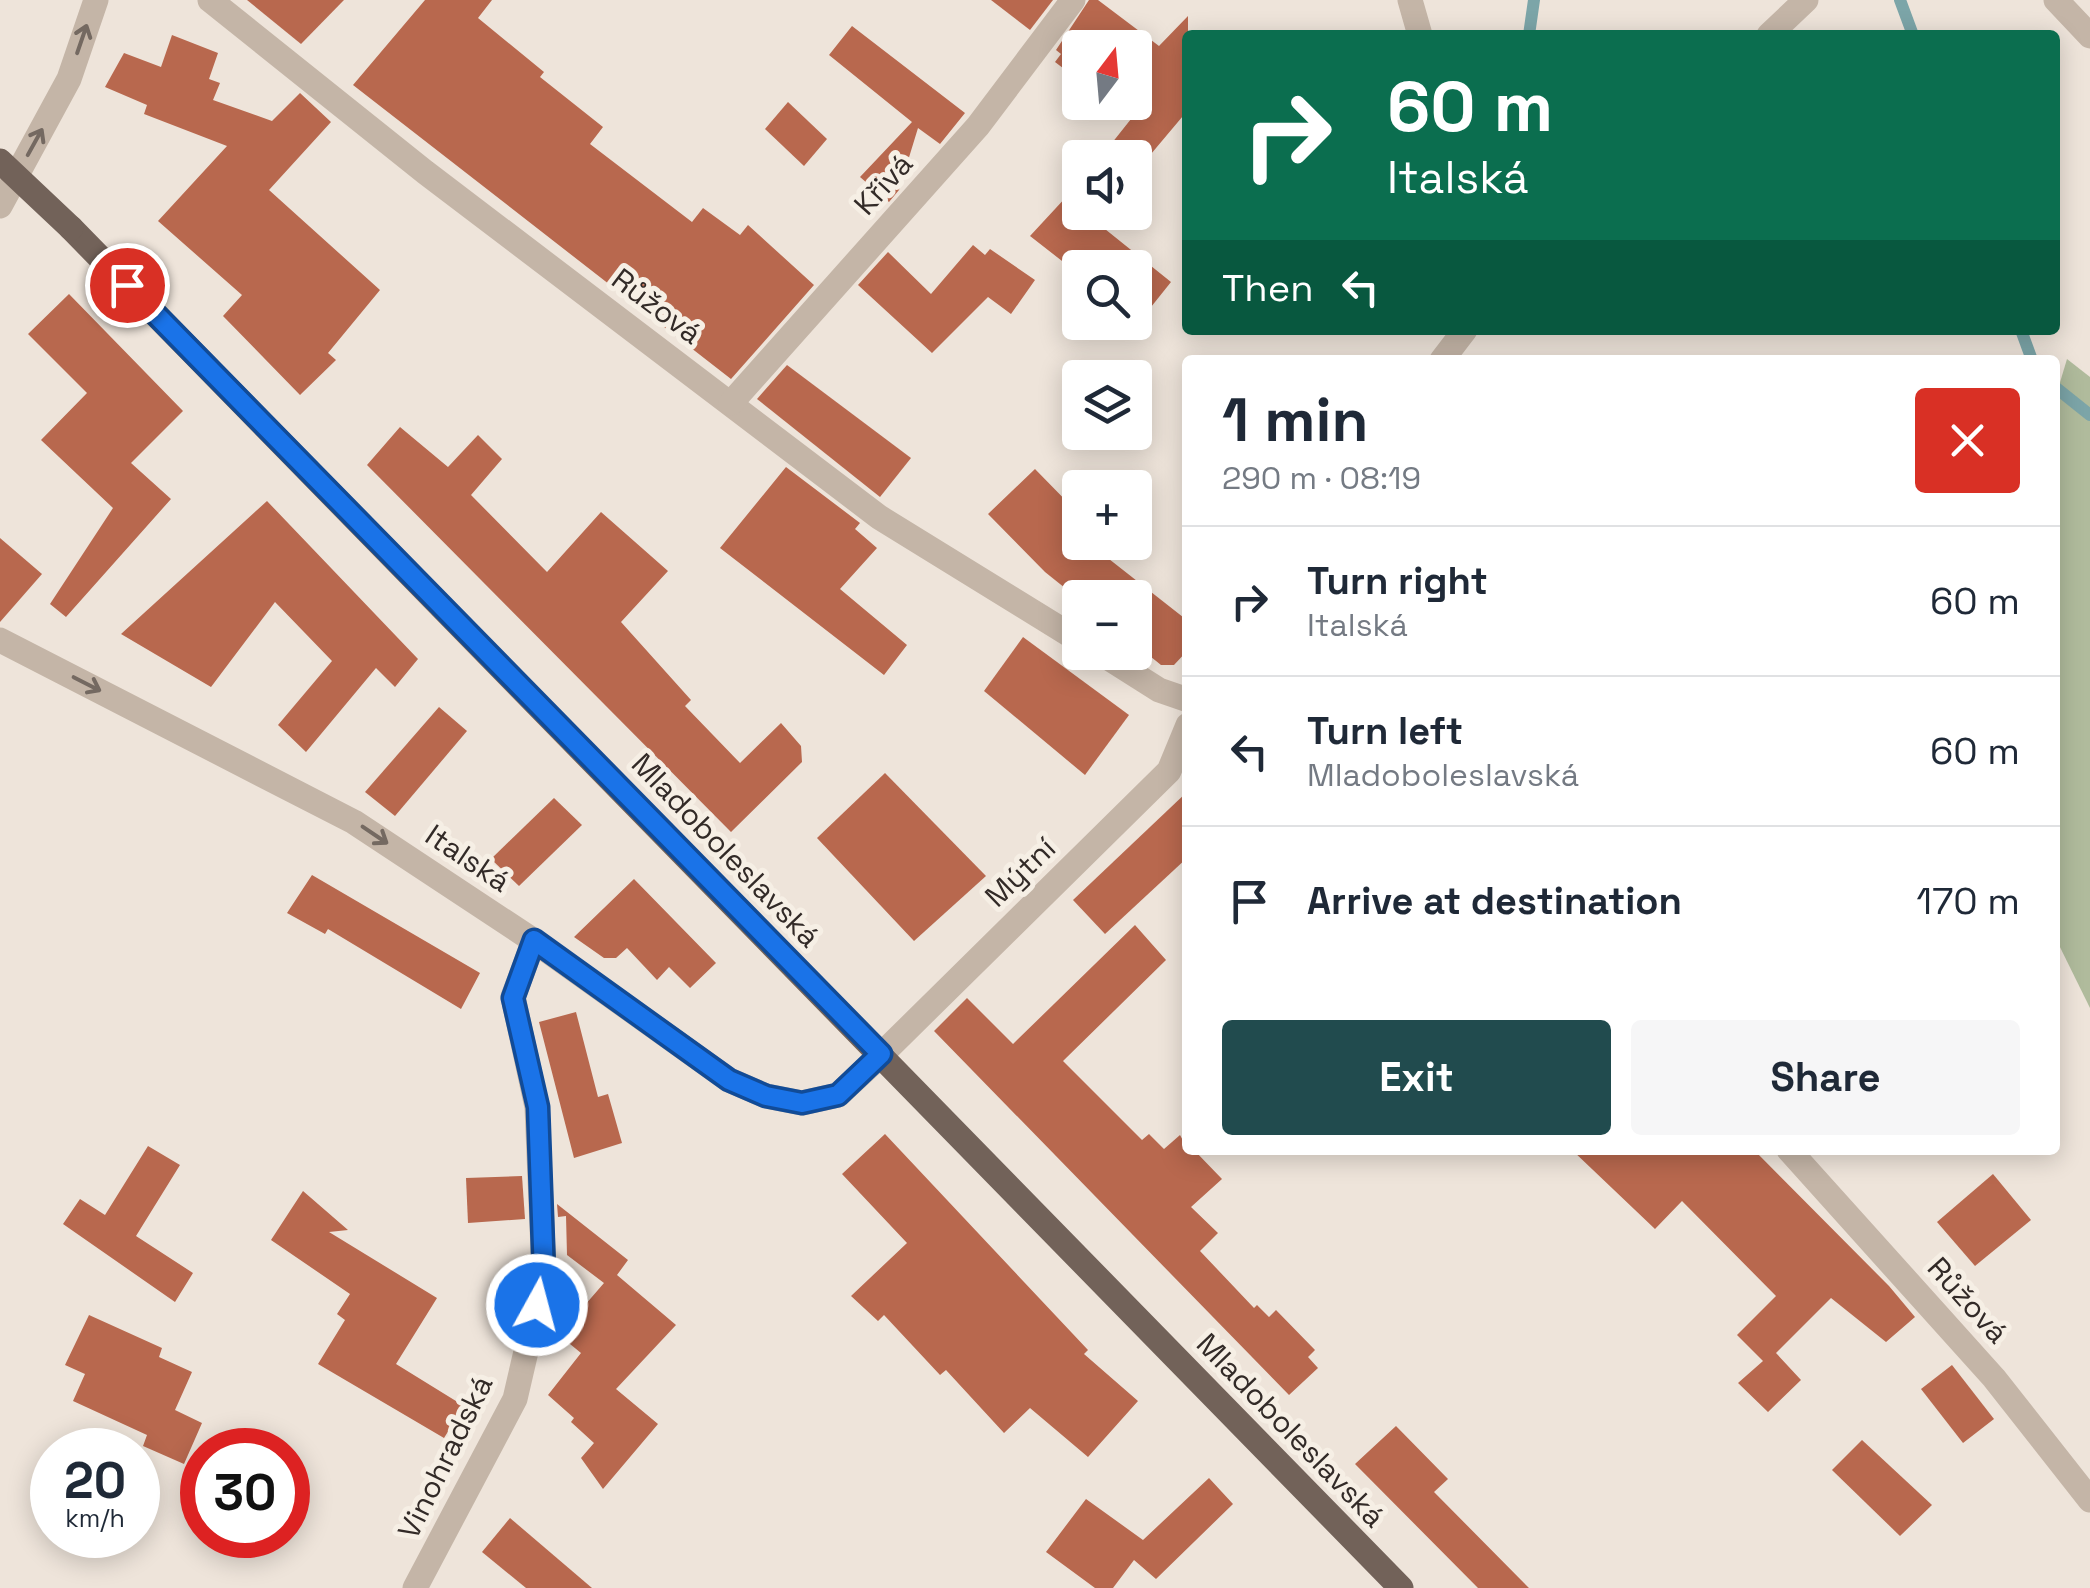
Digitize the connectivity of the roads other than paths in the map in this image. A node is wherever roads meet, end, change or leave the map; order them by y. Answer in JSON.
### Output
{"nodes":[{"id":1,"x":96,"y":0,"type":"edge"},
{"id":2,"x":210,"y":0,"type":"edge"},
{"id":3,"x":1073,"y":0,"type":"edge"},
{"id":4,"x":1410,"y":0,"type":"edge"},
{"id":5,"x":1806,"y":0,"type":"edge"},
{"id":6,"x":2056,"y":0,"type":"edge"},
{"id":7,"x":1419,"y":30,"type":"edge"},
{"id":8,"x":1775,"y":30,"type":"edge"},
{"id":9,"x":2090,"y":36,"type":"edge"},
{"id":10,"x":0,"y":161,"type":"edge"},
{"id":11,"x":0,"y":206,"type":"edge"},
{"id":12,"x":1461,"y":335,"type":"edge"},
{"id":13,"x":1446,"y":355,"type":"edge"},
{"id":14,"x":731,"y":403,"type":"junction"},
{"id":15,"x":1062,"y":630,"type":"edge"},
{"id":16,"x":0,"y":640,"type":"edge"},
{"id":17,"x":1128,"y":670,"type":"edge"},
{"id":18,"x":1182,"y":698,"type":"edge"},
{"id":19,"x":1182,"y":740,"type":"edge"},
{"id":20,"x":534,"y":940,"type":"junction"},
{"id":21,"x":881,"y":1054,"type":"junction"},
{"id":22,"x":1793,"y":1155,"type":"edge"},
{"id":23,"x":2090,"y":1500,"type":"edge"},
{"id":24,"x":415,"y":1588,"type":"edge"},
{"id":25,"x":1401,"y":1588,"type":"edge"}],
"edges":[{"from":11,"to":1,"type":"street","one_way":true},
{"from":2,"to":14,"type":"street","name":"Růžová"},
{"from":3,"to":14,"type":"street","name":"Křivá"},
{"from":4,"to":7,"type":"street"},
{"from":5,"to":8,"type":"street"},
{"from":6,"to":9,"type":"street"},
{"from":10,"to":21,"type":"main road","name":"Mladoboleslavská","bridge":true},
{"from":12,"to":13,"type":"street"},
{"from":14,"to":15,"type":"street","name":"Růžová"},
{"from":16,"to":20,"type":"street","name":"Italská","one_way":true},
{"from":17,"to":18,"type":"street"},
{"from":19,"to":21,"type":"street","name":"Mýtní"},
{"from":20,"to":21,"type":"street","name":"Italská"},
{"from":20,"to":24,"type":"street","name":"Vinohradská"},
{"from":21,"to":25,"type":"main road","name":"Mladoboleslavská"},
{"from":22,"to":23,"type":"street","name":"Růžová"}]}
